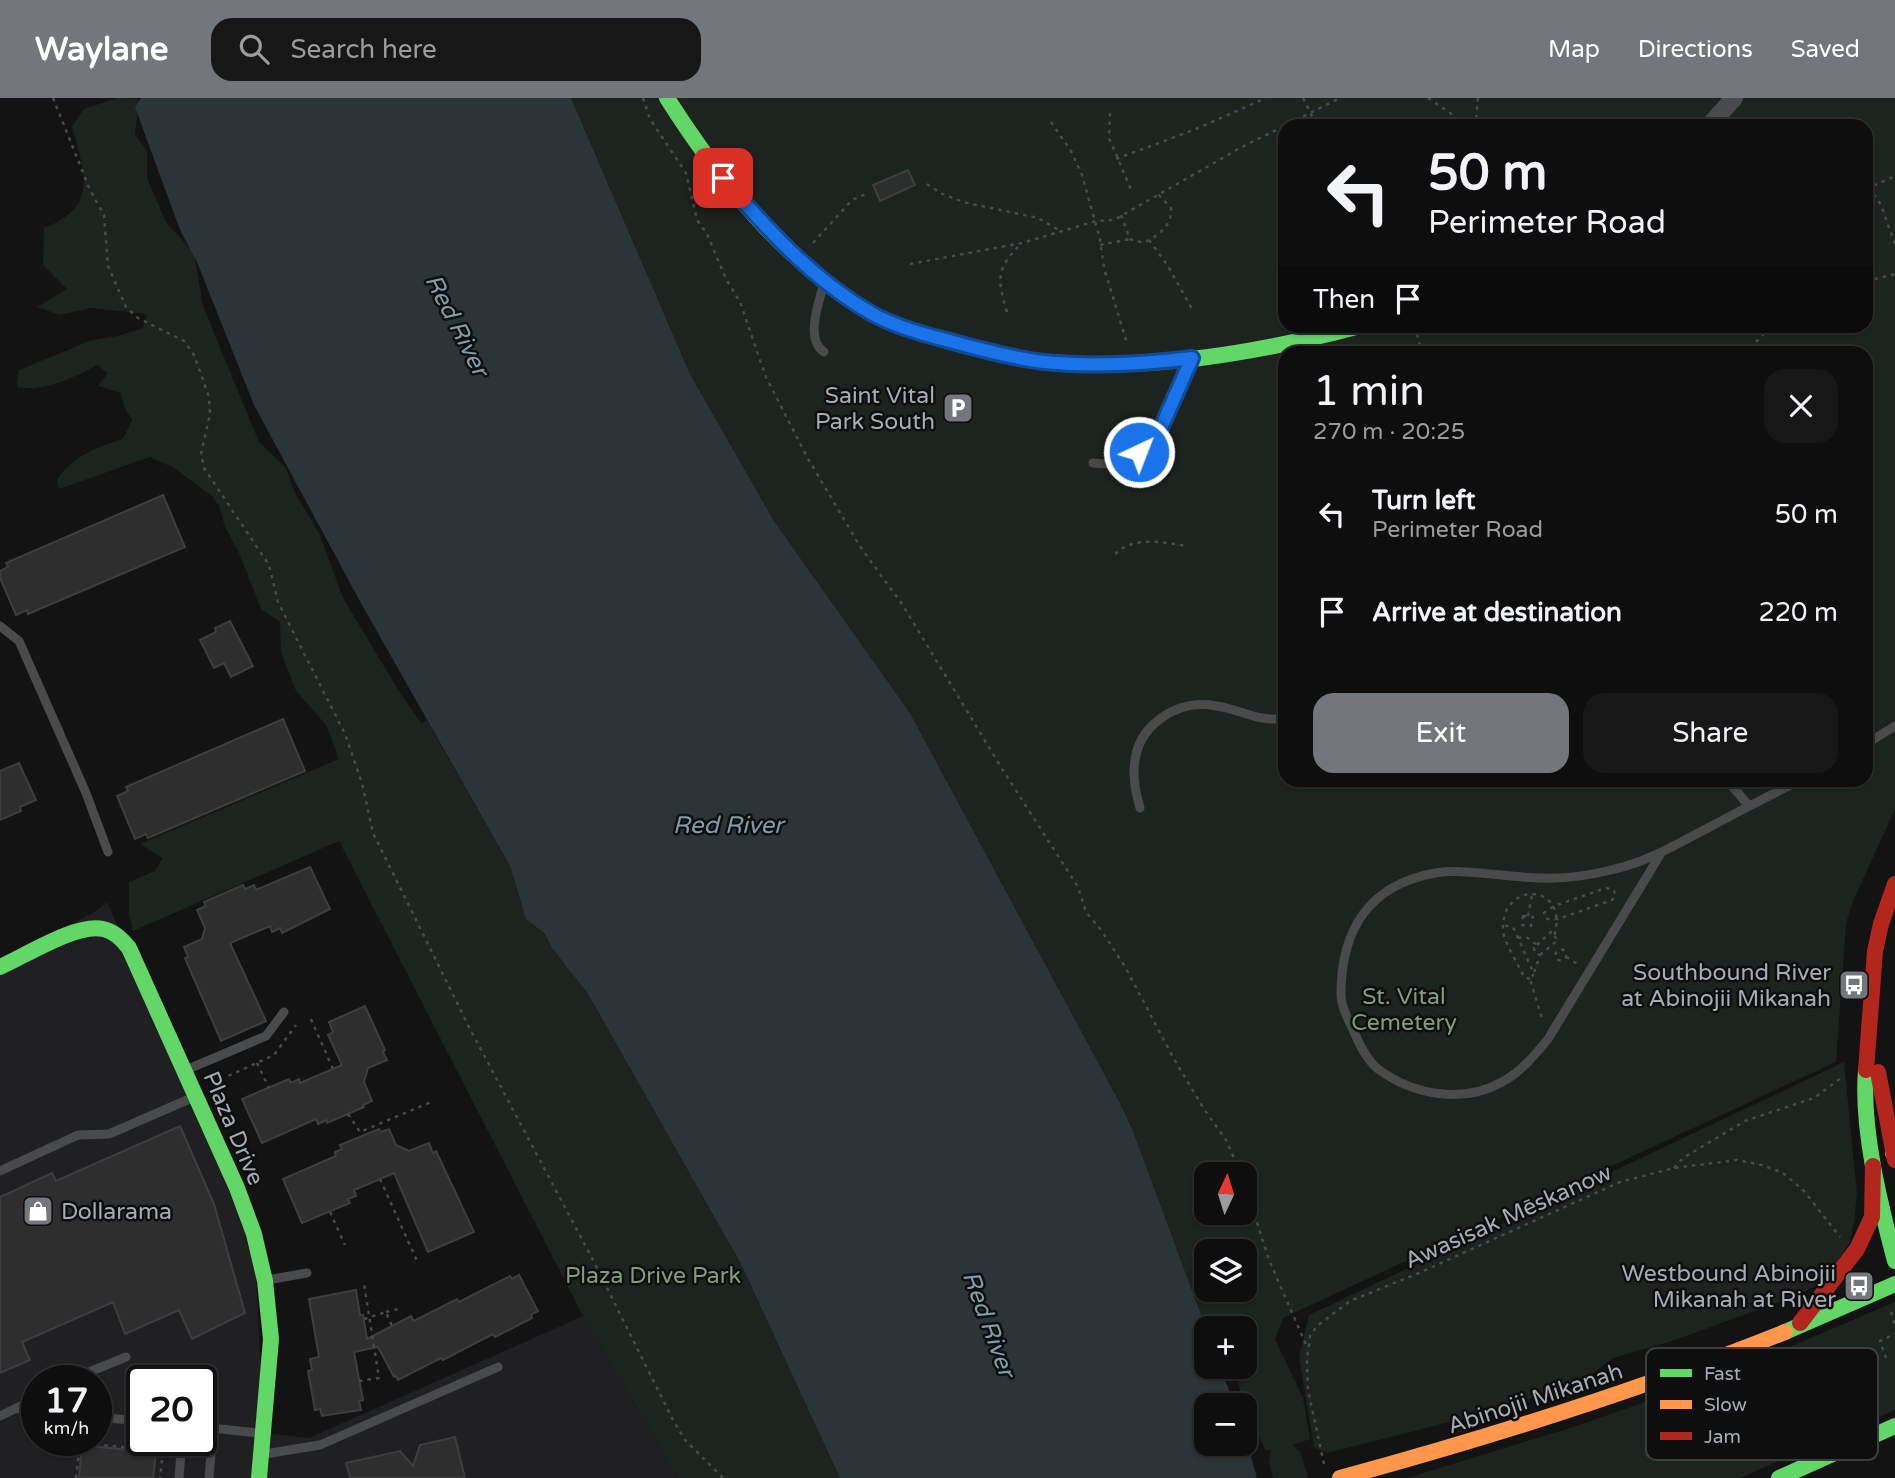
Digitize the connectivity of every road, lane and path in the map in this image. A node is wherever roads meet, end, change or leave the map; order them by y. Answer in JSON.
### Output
{"nodes":[{"id":1,"x":53,"y":98,"type":"edge"},
{"id":2,"x":643,"y":98,"type":"edge"},
{"id":3,"x":667,"y":98,"type":"edge"},
{"id":4,"x":1266,"y":98,"type":"edge"},
{"id":5,"x":1303,"y":98,"type":"edge"},
{"id":6,"x":1326,"y":98,"type":"edge"},
{"id":7,"x":1340,"y":98,"type":"edge"},
{"id":8,"x":1428,"y":98,"type":"edge"},
{"id":9,"x":1478,"y":98,"type":"edge"},
{"id":10,"x":1734,"y":98,"type":"edge"},
{"id":11,"x":1255,"y":100,"type":"edge"},
{"id":12,"x":1327,"y":104,"type":"junction"},
{"id":13,"x":1311,"y":112,"type":"junction"},
{"id":14,"x":1110,"y":113,"type":"dead end"},
{"id":15,"x":1298,"y":119,"type":"edge"},
{"id":16,"x":1314,"y":119,"type":"edge"},
{"id":17,"x":1457,"y":119,"type":"edge"},
{"id":18,"x":1476,"y":119,"type":"edge"},
{"id":19,"x":1715,"y":119,"type":"edge"},
{"id":20,"x":1051,"y":122,"type":"dead end"},
{"id":21,"x":1278,"y":130,"type":"edge"},
{"id":22,"x":1116,"y":159,"type":"junction"},
{"id":23,"x":1895,"y":176,"type":"edge"},
{"id":24,"x":927,"y":184,"type":"dead end"},
{"id":25,"x":1873,"y":185,"type":"edge"},
{"id":26,"x":1132,"y":192,"type":"dead end"},
{"id":27,"x":866,"y":194,"type":"dead end"},
{"id":28,"x":1158,"y":194,"type":"junction"},
{"id":29,"x":1873,"y":195,"type":"edge"},
{"id":30,"x":1121,"y":215,"type":"junction"},
{"id":31,"x":1096,"y":221,"type":"junction"},
{"id":32,"x":1062,"y":232,"type":"junction"},
{"id":33,"x":1130,"y":239,"type":"junction"},
{"id":34,"x":1894,"y":239,"type":"edge"},
{"id":35,"x":1149,"y":240,"type":"junction"},
{"id":36,"x":1022,"y":243,"type":"junction"},
{"id":37,"x":1895,"y":244,"type":"edge"},
{"id":38,"x":1100,"y":245,"type":"junction"},
{"id":39,"x":799,"y":259,"type":"junction"},
{"id":40,"x":910,"y":264,"type":"dead end"},
{"id":41,"x":1895,"y":274,"type":"edge"},
{"id":42,"x":1873,"y":279,"type":"edge"},
{"id":43,"x":825,"y":281,"type":"junction"},
{"id":44,"x":1192,"y":309,"type":"dead end"},
{"id":45,"x":1007,"y":312,"type":"dead end"},
{"id":46,"x":1330,"y":333,"type":"edge"},
{"id":47,"x":1765,"y":333,"type":"edge"},
{"id":48,"x":1752,"y":346,"type":"edge"},
{"id":49,"x":824,"y":352,"type":"dead end"},
{"id":50,"x":1192,"y":358,"type":"junction"},
{"id":51,"x":1133,"y":363,"type":"junction"},
{"id":52,"x":1093,"y":463,"type":"dead end"},
{"id":53,"x":1187,"y":546,"type":"dead end"},
{"id":54,"x":1115,"y":554,"type":"dead end"},
{"id":55,"x":0,"y":626,"type":"edge"},
{"id":56,"x":1278,"y":719,"type":"edge"},
{"id":57,"x":1895,"y":726,"type":"edge"},
{"id":58,"x":1873,"y":740,"type":"edge"},
{"id":59,"x":1733,"y":787,"type":"edge"},
{"id":60,"x":1786,"y":787,"type":"edge"},
{"id":61,"x":1749,"y":806,"type":"junction"},
{"id":62,"x":1140,"y":808,"type":"dead end"},
{"id":63,"x":108,"y":852,"type":"dead end"},
{"id":64,"x":1660,"y":855,"type":"junction"},
{"id":65,"x":1535,"y":878,"type":"junction"},
{"id":66,"x":1895,"y":884,"type":"edge"},
{"id":67,"x":1532,"y":894,"type":"junction"},
{"id":68,"x":1554,"y":906,"type":"junction"},
{"id":69,"x":1528,"y":916,"type":"dead end"},
{"id":70,"x":1558,"y":919,"type":"junction"},
{"id":71,"x":1505,"y":926,"type":"junction"},
{"id":72,"x":1554,"y":936,"type":"junction"},
{"id":73,"x":1518,"y":938,"type":"junction"},
{"id":74,"x":1537,"y":944,"type":"junction"},
{"id":75,"x":1553,"y":945,"type":"junction"},
{"id":76,"x":1558,"y":951,"type":"dead end"},
{"id":77,"x":1540,"y":955,"type":"junction"},
{"id":78,"x":0,"y":967,"type":"edge"},
{"id":79,"x":1534,"y":974,"type":"junction"},
{"id":80,"x":1530,"y":979,"type":"junction"},
{"id":81,"x":285,"y":1012,"type":"dead end"},
{"id":82,"x":311,"y":1018,"type":"dead end"},
{"id":83,"x":296,"y":1025,"type":"dead end"},
{"id":84,"x":1554,"y":1030,"type":"junction"},
{"id":85,"x":1870,"y":1032,"type":"junction"},
{"id":86,"x":257,"y":1063,"type":"junction"},
{"id":87,"x":333,"y":1069,"type":"dead end"},
{"id":88,"x":1850,"y":1070,"type":"dead end"},
{"id":89,"x":185,"y":1071,"type":"junction"},
{"id":90,"x":213,"y":1083,"type":"dead end"},
{"id":91,"x":269,"y":1088,"type":"dead end"},
{"id":92,"x":196,"y":1096,"type":"junction"},
{"id":93,"x":431,"y":1102,"type":"dead end"},
{"id":94,"x":348,"y":1114,"type":"dead end"},
{"id":95,"x":1894,"y":1157,"type":"edge"},
{"id":96,"x":1236,"y":1162,"type":"edge"},
{"id":97,"x":1874,"y":1167,"type":"junction"},
{"id":98,"x":1674,"y":1168,"type":"junction"},
{"id":99,"x":0,"y":1171,"type":"edge"},
{"id":100,"x":380,"y":1179,"type":"dead end"},
{"id":101,"x":330,"y":1212,"type":"dead end"},
{"id":102,"x":1257,"y":1223,"type":"edge"},
{"id":103,"x":1845,"y":1243,"type":"dead end"},
{"id":104,"x":345,"y":1245,"type":"dead end"},
{"id":105,"x":1895,"y":1261,"type":"edge"},
{"id":106,"x":418,"y":1263,"type":"dead end"},
{"id":107,"x":307,"y":1273,"type":"dead end"},
{"id":108,"x":265,"y":1281,"type":"junction"},
{"id":109,"x":364,"y":1284,"type":"dead end"},
{"id":110,"x":1895,"y":1284,"type":"edge"},
{"id":111,"x":398,"y":1309,"type":"dead end"},
{"id":112,"x":387,"y":1312,"type":"junction"},
{"id":113,"x":370,"y":1318,"type":"junction"},
{"id":114,"x":364,"y":1319,"type":"dead end"},
{"id":115,"x":392,"y":1326,"type":"dead end"},
{"id":116,"x":1796,"y":1328,"type":"junction"},
{"id":117,"x":1895,"y":1334,"type":"edge"},
{"id":118,"x":1745,"y":1348,"type":"edge"},
{"id":119,"x":1308,"y":1350,"type":"junction"},
{"id":120,"x":126,"y":1357,"type":"dead end"},
{"id":121,"x":1886,"y":1358,"type":"dead end"},
{"id":122,"x":106,"y":1365,"type":"edge"},
{"id":123,"x":498,"y":1367,"type":"dead end"},
{"id":124,"x":359,"y":1381,"type":"dead end"},
{"id":125,"x":1646,"y":1385,"type":"edge"},
{"id":126,"x":21,"y":1406,"type":"edge"},
{"id":127,"x":16,"y":1409,"type":"junction"},
{"id":128,"x":21,"y":1409,"type":"edge"},
{"id":129,"x":0,"y":1416,"type":"edge"},
{"id":130,"x":1895,"y":1426,"type":"edge"},
{"id":131,"x":217,"y":1429,"type":"edge"},
{"id":132,"x":264,"y":1433,"type":"junction"},
{"id":133,"x":1878,"y":1434,"type":"edge"},
{"id":134,"x":262,"y":1454,"type":"junction"},
{"id":135,"x":181,"y":1456,"type":"edge"},
{"id":136,"x":211,"y":1456,"type":"edge"},
{"id":137,"x":1821,"y":1460,"type":"edge"},
{"id":138,"x":1838,"y":1460,"type":"edge"},
{"id":139,"x":1324,"y":1464,"type":"dead end"},
{"id":140,"x":1801,"y":1469,"type":"junction"},
{"id":141,"x":76,"y":1478,"type":"edge"},
{"id":142,"x":160,"y":1478,"type":"edge"},
{"id":143,"x":179,"y":1478,"type":"edge"},
{"id":144,"x":209,"y":1478,"type":"edge"},
{"id":145,"x":259,"y":1478,"type":"edge"},
{"id":146,"x":723,"y":1478,"type":"edge"},
{"id":147,"x":1340,"y":1478,"type":"edge"},
{"id":148,"x":1779,"y":1478,"type":"edge"}],
"edges":[{"from":1,"to":146,"type":"path"},
{"from":2,"to":96,"type":"path"},
{"from":3,"to":39,"type":"street"},
{"from":4,"to":11,"type":"path"},
{"from":5,"to":13,"type":"path"},
{"from":6,"to":12,"type":"path"},
{"from":7,"to":12,"type":"path"},
{"from":8,"to":17,"type":"path"},
{"from":9,"to":18,"type":"path"},
{"from":10,"to":19,"type":"street"},
{"from":11,"to":22,"type":"path"},
{"from":12,"to":13,"type":"path"},
{"from":13,"to":15,"type":"path"},
{"from":13,"to":16,"type":"path"},
{"from":14,"to":22,"type":"path"},
{"from":20,"to":31,"type":"path"},
{"from":21,"to":28,"type":"path"},
{"from":22,"to":26,"type":"path"},
{"from":23,"to":25,"type":"path"},
{"from":24,"to":32,"type":"path"},
{"from":27,"to":39,"type":"path"},
{"from":28,"to":30,"type":"path"},
{"from":28,"to":35,"type":"path"},
{"from":29,"to":34,"type":"path"},
{"from":30,"to":31,"type":"path"},
{"from":30,"to":33,"type":"path"},
{"from":31,"to":32,"type":"path"},
{"from":31,"to":38,"type":"path"},
{"from":32,"to":36,"type":"path"},
{"from":33,"to":35,"type":"path"},
{"from":33,"to":38,"type":"path"},
{"from":34,"to":37,"type":"path"},
{"from":35,"to":44,"type":"path"},
{"from":36,"to":40,"type":"path"},
{"from":36,"to":45,"type":"path"},
{"from":38,"to":51,"type":"path"},
{"from":39,"to":43,"type":"street"},
{"from":41,"to":42,"type":"path"},
{"from":43,"to":49,"type":"lane"},
{"from":43,"to":51,"type":"street"},
{"from":46,"to":50,"type":"street"},
{"from":47,"to":48,"type":"path"},
{"from":50,"to":51,"type":"street"},
{"from":50,"to":52,"type":"lane"},
{"from":53,"to":54,"type":"path"},
{"from":55,"to":63,"type":"lane"},
{"from":56,"to":62,"type":"lane"},
{"from":57,"to":58,"type":"lane"},
{"from":59,"to":61,"type":"lane"},
{"from":60,"to":61,"type":"lane"},
{"from":61,"to":64,"type":"lane"},
{"from":64,"to":65,"type":"lane"},
{"from":64,"to":84,"type":"lane"},
{"from":65,"to":67,"type":"path"},
{"from":65,"to":84,"type":"lane"},
{"from":66,"to":85,"type":"street"},
{"from":67,"to":68,"type":"path"},
{"from":67,"to":69,"type":"path"},
{"from":67,"to":71,"type":"path"},
{"from":68,"to":70,"type":"path"},
{"from":68,"to":70,"type":"path"},
{"from":68,"to":70,"type":"path"},
{"from":70,"to":72,"type":"path"},
{"from":71,"to":73,"type":"path"},
{"from":71,"to":80,"type":"path"},
{"from":72,"to":74,"type":"path"},
{"from":72,"to":75,"type":"path"},
{"from":73,"to":74,"type":"path"},
{"from":73,"to":79,"type":"path"},
{"from":74,"to":77,"type":"path"},
{"from":75,"to":76,"type":"path"},
{"from":75,"to":77,"type":"path"},
{"from":77,"to":79,"type":"path"},
{"from":78,"to":89,"type":"street","name":"Plaza Drive"},
{"from":79,"to":80,"type":"path"},
{"from":80,"to":84,"type":"path"},
{"from":81,"to":89,"type":"lane"},
{"from":82,"to":87,"type":"path"},
{"from":83,"to":86,"type":"path"},
{"from":85,"to":95,"type":"street"},
{"from":85,"to":97,"type":"street"},
{"from":86,"to":90,"type":"path"},
{"from":86,"to":91,"type":"path"},
{"from":88,"to":98,"type":"path"},
{"from":89,"to":92,"type":"street","name":"Plaza Drive"},
{"from":92,"to":99,"type":"lane"},
{"from":92,"to":108,"type":"street","name":"Plaza Drive"},
{"from":93,"to":94,"type":"path"},
{"from":97,"to":105,"type":"street"},
{"from":97,"to":116,"type":"street"},
{"from":98,"to":103,"type":"path","name":"Awasisak Mēskanow"},
{"from":98,"to":119,"type":"path","name":"Awasisak Mēskanow"},
{"from":100,"to":106,"type":"path"},
{"from":101,"to":104,"type":"path"},
{"from":102,"to":119,"type":"path"},
{"from":107,"to":108,"type":"lane"},
{"from":108,"to":132,"type":"street","name":"Plaza Drive"},
{"from":109,"to":113,"type":"path"},
{"from":110,"to":116,"type":"street","name":"Abinojii Mikanah"},
{"from":111,"to":112,"type":"path"},
{"from":112,"to":113,"type":"path"},
{"from":112,"to":115,"type":"path"},
{"from":113,"to":114,"type":"path"},
{"from":113,"to":124,"type":"path"},
{"from":116,"to":118,"type":"street","name":"Abinojii Mikanah"},
{"from":117,"to":121,"type":"path"},
{"from":119,"to":139,"type":"path","name":"Awasisak Mēskanow"},
{"from":120,"to":122,"type":"lane"},
{"from":123,"to":134,"type":"lane"},
{"from":125,"to":147,"type":"street","name":"Abinojii Mikanah"},
{"from":126,"to":127,"type":"lane"},
{"from":127,"to":128,"type":"lane"},
{"from":127,"to":129,"type":"lane"},
{"from":130,"to":133,"type":"street"},
{"from":131,"to":132,"type":"lane"},
{"from":132,"to":134,"type":"street","name":"Plaza Drive"},
{"from":134,"to":145,"type":"street","name":"Plaza Drive"},
{"from":135,"to":143,"type":"lane"},
{"from":136,"to":144,"type":"lane"},
{"from":137,"to":140,"type":"street"},
{"from":138,"to":140,"type":"street"},
{"from":140,"to":148,"type":"street"},
{"from":141,"to":142,"type":"path"}]}
